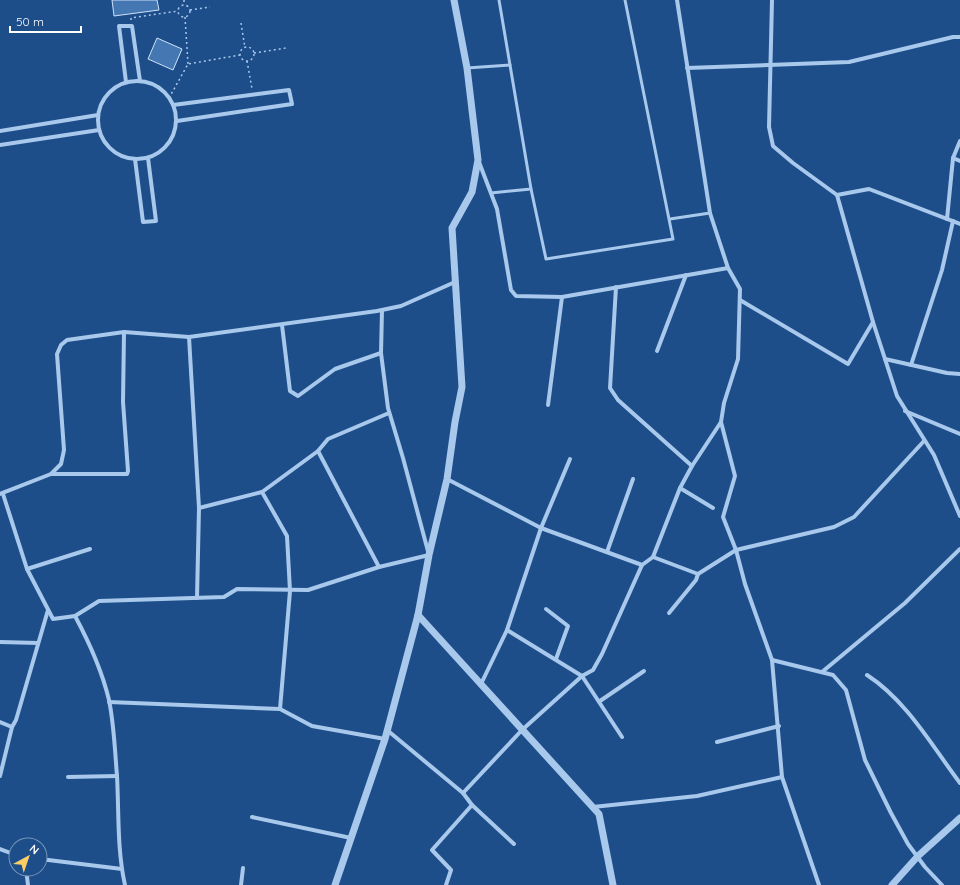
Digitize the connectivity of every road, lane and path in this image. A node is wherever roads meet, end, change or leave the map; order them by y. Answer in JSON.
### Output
{"nodes":[{"id":1,"x":184,"y":0,"type":"edge"},
{"id":2,"x":454,"y":0,"type":"edge"},
{"id":3,"x":499,"y":0,"type":"edge"},
{"id":4,"x":625,"y":0,"type":"edge"},
{"id":5,"x":677,"y":0,"type":"edge"},
{"id":6,"x":772,"y":0,"type":"edge"},
{"id":7,"x":184,"y":5,"type":"junction"},
{"id":8,"x":210,"y":7,"type":"dead end"},
{"id":9,"x":190,"y":10,"type":"junction"},
{"id":10,"x":178,"y":11,"type":"junction"},
{"id":11,"x":185,"y":17,"type":"junction"},
{"id":12,"x":241,"y":23,"type":"dead end"},
{"id":13,"x":132,"y":26,"type":"junction"},
{"id":14,"x":960,"y":37,"type":"edge"},
{"id":15,"x":245,"y":48,"type":"junction"},
{"id":16,"x":286,"y":48,"type":"dead end"},
{"id":17,"x":254,"y":53,"type":"junction"},
{"id":18,"x":240,"y":55,"type":"junction"},
{"id":19,"x":248,"y":61,"type":"junction"},
{"id":20,"x":188,"y":64,"type":"junction"},
{"id":21,"x":772,"y":64,"type":"junction"},
{"id":22,"x":510,"y":65,"type":"junction"},
{"id":23,"x":467,"y":68,"type":"junction"},
{"id":24,"x":687,"y":68,"type":"junction"},
{"id":25,"x":140,"y":81,"type":"junction"},
{"id":26,"x":126,"y":82,"type":"junction"},
{"id":27,"x":253,"y":95,"type":"junction"},
{"id":28,"x":170,"y":98,"type":"junction"},
{"id":29,"x":173,"y":105,"type":"junction"},
{"id":30,"x":98,"y":115,"type":"junction"},
{"id":31,"x":177,"y":121,"type":"junction"},
{"id":32,"x":0,"y":130,"type":"edge"},
{"id":33,"x":99,"y":130,"type":"junction"},
{"id":34,"x":960,"y":141,"type":"edge"},
{"id":35,"x":0,"y":145,"type":"edge"},
{"id":36,"x":148,"y":158,"type":"junction"},
{"id":37,"x":953,"y":158,"type":"junction"},
{"id":38,"x":135,"y":159,"type":"junction"},
{"id":39,"x":478,"y":160,"type":"junction"},
{"id":40,"x":960,"y":161,"type":"edge"},
{"id":41,"x":531,"y":188,"type":"junction"},
{"id":42,"x":491,"y":193,"type":"junction"},
{"id":43,"x":837,"y":195,"type":"junction"},
{"id":44,"x":710,"y":213,"type":"junction"},
{"id":45,"x":670,"y":219,"type":"junction"},
{"id":46,"x":947,"y":219,"type":"junction"},
{"id":47,"x":953,"y":221,"type":"junction"},
{"id":48,"x":960,"y":224,"type":"edge"},
{"id":49,"x":728,"y":268,"type":"junction"},
{"id":50,"x":686,"y":275,"type":"junction"},
{"id":51,"x":455,"y":282,"type":"junction"},
{"id":52,"x":616,"y":287,"type":"junction"},
{"id":53,"x":562,"y":297,"type":"junction"},
{"id":54,"x":740,"y":300,"type":"junction"},
{"id":55,"x":382,"y":310,"type":"junction"},
{"id":56,"x":873,"y":322,"type":"junction"},
{"id":57,"x":282,"y":324,"type":"junction"},
{"id":58,"x":124,"y":332,"type":"junction"},
{"id":59,"x":189,"y":337,"type":"junction"},
{"id":60,"x":657,"y":350,"type":"dead end"},
{"id":61,"x":382,"y":353,"type":"junction"},
{"id":62,"x":885,"y":359,"type":"junction"},
{"id":63,"x":911,"y":365,"type":"junction"},
{"id":64,"x":960,"y":374,"type":"edge"},
{"id":65,"x":548,"y":405,"type":"dead end"},
{"id":66,"x":905,"y":411,"type":"junction"},
{"id":67,"x":389,"y":413,"type":"junction"},
{"id":68,"x":722,"y":422,"type":"junction"},
{"id":69,"x":960,"y":434,"type":"edge"},
{"id":70,"x":924,"y":441,"type":"junction"},
{"id":71,"x":318,"y":451,"type":"junction"},
{"id":72,"x":570,"y":459,"type":"dead end"},
{"id":73,"x":692,"y":466,"type":"junction"},
{"id":74,"x":51,"y":474,"type":"junction"},
{"id":75,"x":447,"y":479,"type":"junction"},
{"id":76,"x":632,"y":479,"type":"dead end"},
{"id":77,"x":680,"y":488,"type":"junction"},
{"id":78,"x":262,"y":492,"type":"junction"},
{"id":79,"x":1,"y":494,"type":"edge"},
{"id":80,"x":199,"y":508,"type":"junction"},
{"id":81,"x":712,"y":508,"type":"dead end"},
{"id":82,"x":960,"y":516,"type":"edge"},
{"id":83,"x":541,"y":528,"type":"junction"},
{"id":84,"x":90,"y":548,"type":"dead end"},
{"id":85,"x":960,"y":549,"type":"edge"},
{"id":86,"x":736,"y":550,"type":"junction"},
{"id":87,"x":607,"y":552,"type":"junction"},
{"id":88,"x":429,"y":555,"type":"junction"},
{"id":89,"x":653,"y":557,"type":"junction"},
{"id":90,"x":642,"y":565,"type":"junction"},
{"id":91,"x":379,"y":567,"type":"junction"},
{"id":92,"x":26,"y":569,"type":"junction"},
{"id":93,"x":698,"y":574,"type":"junction"},
{"id":94,"x":290,"y":591,"type":"junction"},
{"id":95,"x":197,"y":598,"type":"junction"},
{"id":96,"x":546,"y":609,"type":"dead end"},
{"id":97,"x":48,"y":610,"type":"junction"},
{"id":98,"x":668,"y":613,"type":"dead end"},
{"id":99,"x":418,"y":615,"type":"junction"},
{"id":100,"x":75,"y":616,"type":"junction"},
{"id":101,"x":507,"y":630,"type":"junction"},
{"id":102,"x":0,"y":642,"type":"edge"},
{"id":103,"x":38,"y":643,"type":"junction"},
{"id":104,"x":556,"y":659,"type":"junction"},
{"id":105,"x":772,"y":660,"type":"junction"},
{"id":106,"x":644,"y":671,"type":"dead end"},
{"id":107,"x":822,"y":672,"type":"junction"},
{"id":108,"x":867,"y":675,"type":"dead end"},
{"id":109,"x":582,"y":676,"type":"junction"},
{"id":110,"x":481,"y":684,"type":"junction"},
{"id":111,"x":600,"y":701,"type":"junction"},
{"id":112,"x":109,"y":702,"type":"junction"},
{"id":113,"x":280,"y":709,"type":"junction"},
{"id":114,"x":0,"y":722,"type":"edge"},
{"id":115,"x":779,"y":726,"type":"junction"},
{"id":116,"x":12,"y":727,"type":"junction"},
{"id":117,"x":387,"y":730,"type":"junction"},
{"id":118,"x":522,"y":730,"type":"junction"},
{"id":119,"x":622,"y":737,"type":"dead end"},
{"id":120,"x":385,"y":739,"type":"junction"},
{"id":121,"x":717,"y":742,"type":"dead end"},
{"id":122,"x":0,"y":776,"type":"edge"},
{"id":123,"x":117,"y":776,"type":"junction"},
{"id":124,"x":68,"y":777,"type":"dead end"},
{"id":125,"x":782,"y":777,"type":"junction"},
{"id":126,"x":960,"y":783,"type":"edge"},
{"id":127,"x":463,"y":793,"type":"junction"},
{"id":128,"x":472,"y":806,"type":"junction"},
{"id":129,"x":593,"y":807,"type":"junction"},
{"id":130,"x":252,"y":817,"type":"dead end"},
{"id":131,"x":960,"y":818,"type":"edge"},
{"id":132,"x":351,"y":838,"type":"junction"},
{"id":133,"x":514,"y":844,"type":"dead end"},
{"id":134,"x":918,"y":856,"type":"junction"},
{"id":135,"x":48,"y":860,"type":"edge"},
{"id":136,"x":243,"y":868,"type":"dead end"},
{"id":137,"x":122,"y":869,"type":"junction"},
{"id":138,"x":126,"y":885,"type":"edge"},
{"id":139,"x":241,"y":885,"type":"edge"},
{"id":140,"x":335,"y":885,"type":"edge"},
{"id":141,"x":446,"y":885,"type":"edge"},
{"id":142,"x":613,"y":885,"type":"edge"},
{"id":143,"x":819,"y":885,"type":"edge"},
{"id":144,"x":892,"y":885,"type":"edge"},
{"id":145,"x":942,"y":885,"type":"edge"}],
"edges":[{"from":1,"to":7,"type":"path"},
{"from":2,"to":23,"type":"street"},
{"from":3,"to":22,"type":"lane"},
{"from":4,"to":45,"type":"lane"},
{"from":5,"to":24,"type":"street"},
{"from":6,"to":21,"type":"street"},
{"from":7,"to":9,"type":"path"},
{"from":7,"to":10,"type":"path"},
{"from":8,"to":9,"type":"path"},
{"from":9,"to":11,"type":"path"},
{"from":10,"to":11,"type":"path"},
{"from":10,"to":13,"type":"path"},
{"from":11,"to":20,"type":"path"},
{"from":12,"to":15,"type":"path"},
{"from":13,"to":25,"type":"street"},
{"from":13,"to":26,"type":"street"},
{"from":14,"to":21,"type":"street"},
{"from":15,"to":17,"type":"path"},
{"from":15,"to":18,"type":"path"},
{"from":16,"to":17,"type":"path"},
{"from":17,"to":19,"type":"path"},
{"from":18,"to":19,"type":"path"},
{"from":18,"to":20,"type":"path"},
{"from":19,"to":27,"type":"path"},
{"from":20,"to":28,"type":"path"},
{"from":21,"to":24,"type":"street"},
{"from":21,"to":43,"type":"street"},
{"from":22,"to":23,"type":"lane"},
{"from":22,"to":41,"type":"lane"},
{"from":23,"to":39,"type":"street"},
{"from":24,"to":44,"type":"street"},
{"from":25,"to":26,"type":"street"},
{"from":25,"to":28,"type":"street"},
{"from":26,"to":30,"type":"street"},
{"from":27,"to":29,"type":"street"},
{"from":27,"to":31,"type":"street"},
{"from":28,"to":29,"type":"street"},
{"from":29,"to":31,"type":"street"},
{"from":30,"to":32,"type":"street"},
{"from":30,"to":33,"type":"street"},
{"from":31,"to":36,"type":"street"},
{"from":33,"to":35,"type":"street"},
{"from":33,"to":38,"type":"street"},
{"from":34,"to":37,"type":"street"},
{"from":36,"to":38,"type":"street"},
{"from":36,"to":38,"type":"street"},
{"from":37,"to":40,"type":"street"},
{"from":37,"to":46,"type":"street"},
{"from":39,"to":42,"type":"street"},
{"from":39,"to":51,"type":"street"},
{"from":41,"to":42,"type":"lane"},
{"from":41,"to":45,"type":"lane"},
{"from":42,"to":53,"type":"street"},
{"from":43,"to":46,"type":"street"},
{"from":43,"to":56,"type":"street"},
{"from":44,"to":45,"type":"lane"},
{"from":44,"to":49,"type":"street"},
{"from":46,"to":47,"type":"street"},
{"from":47,"to":48,"type":"street"},
{"from":47,"to":63,"type":"street"},
{"from":49,"to":50,"type":"street"},
{"from":49,"to":54,"type":"street"},
{"from":50,"to":52,"type":"street"},
{"from":50,"to":60,"type":"street"},
{"from":51,"to":55,"type":"street"},
{"from":51,"to":75,"type":"street"},
{"from":52,"to":53,"type":"street"},
{"from":52,"to":73,"type":"street"},
{"from":53,"to":65,"type":"street"},
{"from":54,"to":56,"type":"street"},
{"from":54,"to":68,"type":"street"},
{"from":55,"to":57,"type":"street"},
{"from":55,"to":61,"type":"street"},
{"from":56,"to":62,"type":"street"},
{"from":57,"to":59,"type":"street"},
{"from":57,"to":61,"type":"street"},
{"from":58,"to":59,"type":"street"},
{"from":58,"to":74,"type":"street"},
{"from":58,"to":74,"type":"street"},
{"from":59,"to":80,"type":"street"},
{"from":61,"to":67,"type":"street"},
{"from":62,"to":63,"type":"street"},
{"from":62,"to":66,"type":"street"},
{"from":63,"to":64,"type":"street"},
{"from":66,"to":69,"type":"street"},
{"from":66,"to":70,"type":"street"},
{"from":67,"to":71,"type":"street"},
{"from":67,"to":88,"type":"street"},
{"from":68,"to":73,"type":"street"},
{"from":68,"to":86,"type":"street"},
{"from":70,"to":82,"type":"street"},
{"from":70,"to":86,"type":"street"},
{"from":71,"to":78,"type":"street"},
{"from":71,"to":91,"type":"street"},
{"from":72,"to":83,"type":"street"},
{"from":73,"to":77,"type":"street"},
{"from":74,"to":79,"type":"street"},
{"from":75,"to":83,"type":"street"},
{"from":75,"to":88,"type":"street"},
{"from":76,"to":87,"type":"street"},
{"from":77,"to":81,"type":"street"},
{"from":77,"to":89,"type":"street"},
{"from":78,"to":80,"type":"street"},
{"from":78,"to":94,"type":"street"},
{"from":79,"to":92,"type":"street"},
{"from":80,"to":95,"type":"street"},
{"from":83,"to":87,"type":"street"},
{"from":83,"to":101,"type":"street"},
{"from":84,"to":92,"type":"street"},
{"from":85,"to":107,"type":"street"},
{"from":86,"to":93,"type":"street"},
{"from":86,"to":105,"type":"street"},
{"from":87,"to":90,"type":"street"},
{"from":88,"to":91,"type":"street"},
{"from":88,"to":99,"type":"street"},
{"from":89,"to":90,"type":"street"},
{"from":89,"to":93,"type":"street"},
{"from":90,"to":109,"type":"street"},
{"from":91,"to":94,"type":"street"},
{"from":92,"to":97,"type":"street"},
{"from":93,"to":98,"type":"street"},
{"from":94,"to":95,"type":"street"},
{"from":94,"to":113,"type":"street"},
{"from":95,"to":100,"type":"street"},
{"from":96,"to":104,"type":"street"},
{"from":97,"to":100,"type":"street"},
{"from":97,"to":103,"type":"street"},
{"from":99,"to":110,"type":"street"},
{"from":99,"to":117,"type":"street"},
{"from":100,"to":112,"type":"street"},
{"from":101,"to":104,"type":"street"},
{"from":101,"to":110,"type":"street"},
{"from":102,"to":103,"type":"street"},
{"from":103,"to":116,"type":"street"},
{"from":104,"to":109,"type":"street"},
{"from":105,"to":107,"type":"street"},
{"from":105,"to":115,"type":"street"},
{"from":106,"to":111,"type":"street"},
{"from":107,"to":134,"type":"street"},
{"from":108,"to":126,"type":"street"},
{"from":109,"to":111,"type":"street"},
{"from":109,"to":118,"type":"street"},
{"from":110,"to":118,"type":"street"},
{"from":111,"to":119,"type":"street"},
{"from":112,"to":113,"type":"street"},
{"from":112,"to":123,"type":"street"},
{"from":113,"to":120,"type":"street"},
{"from":114,"to":116,"type":"street"},
{"from":115,"to":121,"type":"street"},
{"from":115,"to":125,"type":"street"},
{"from":116,"to":122,"type":"street"},
{"from":117,"to":120,"type":"street"},
{"from":117,"to":127,"type":"street"},
{"from":118,"to":127,"type":"street"},
{"from":118,"to":129,"type":"street"},
{"from":120,"to":132,"type":"street"},
{"from":123,"to":124,"type":"street"},
{"from":123,"to":137,"type":"street"},
{"from":125,"to":129,"type":"street"},
{"from":125,"to":143,"type":"street"},
{"from":127,"to":128,"type":"street"},
{"from":128,"to":133,"type":"street"},
{"from":128,"to":141,"type":"street"},
{"from":129,"to":142,"type":"street"},
{"from":130,"to":132,"type":"street"},
{"from":131,"to":134,"type":"street"},
{"from":132,"to":140,"type":"street"},
{"from":134,"to":144,"type":"street"},
{"from":134,"to":145,"type":"street"},
{"from":135,"to":137,"type":"street"},
{"from":136,"to":139,"type":"street"},
{"from":137,"to":138,"type":"street"}]}
